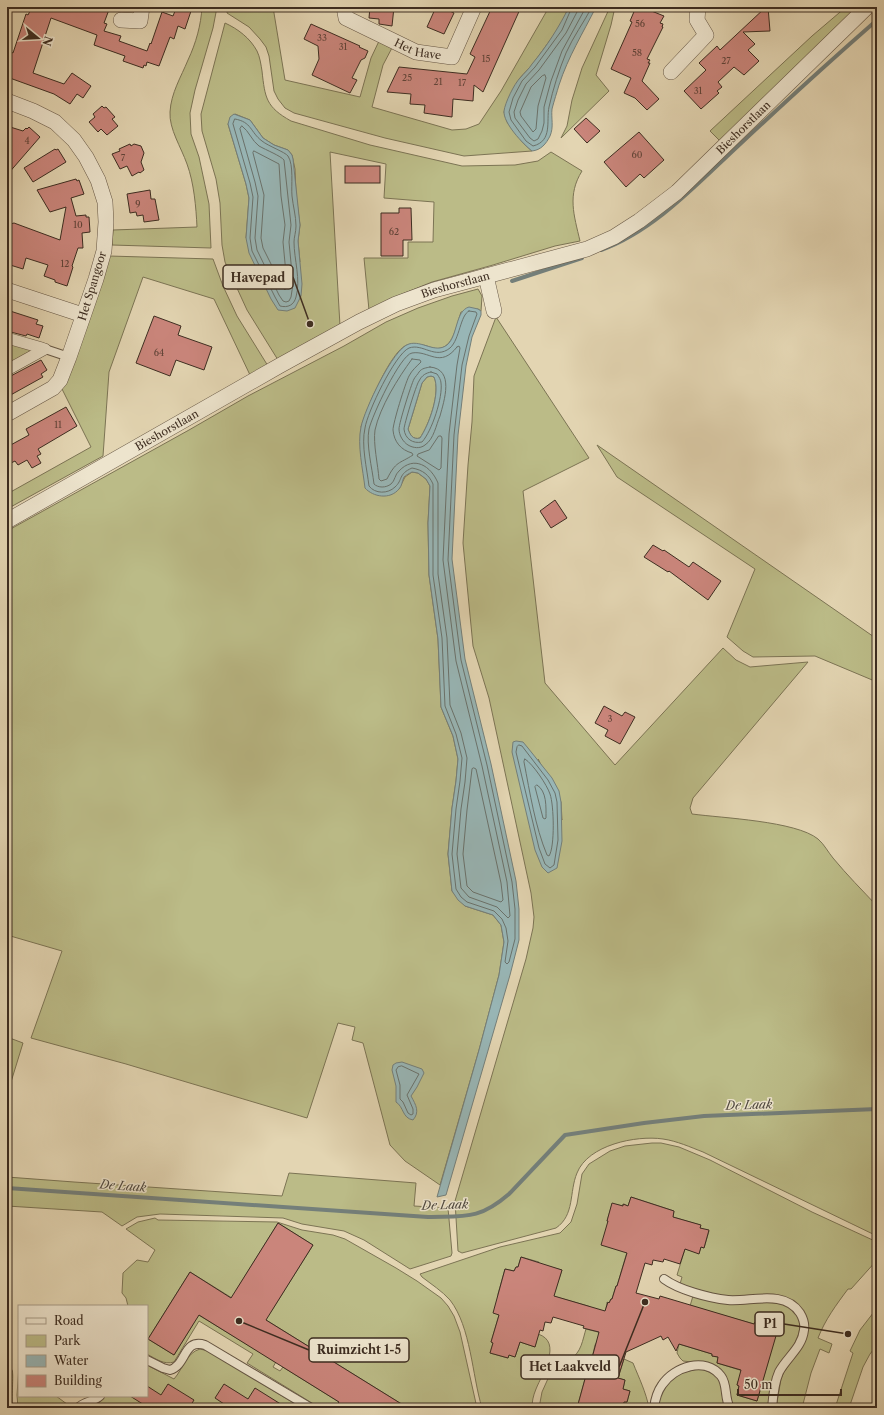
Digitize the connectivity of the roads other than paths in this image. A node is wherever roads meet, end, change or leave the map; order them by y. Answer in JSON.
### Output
{"nodes":[{"id":1,"x":142,"y":7,"type":"edge"},
{"id":2,"x":344,"y":7,"type":"edge"},
{"id":3,"x":474,"y":7,"type":"edge"},
{"id":4,"x":698,"y":7,"type":"edge"},
{"id":5,"x":867,"y":7,"type":"edge"},
{"id":6,"x":121,"y":20,"type":"dead end"},
{"id":7,"x":671,"y":72,"type":"dead end"},
{"id":8,"x":7,"y":101,"type":"edge"},
{"id":9,"x":486,"y":276,"type":"junction"},
{"id":10,"x":7,"y":290,"type":"edge"},
{"id":11,"x":494,"y":311,"type":"dead end"},
{"id":12,"x":83,"y":315,"type":"junction"},
{"id":13,"x":7,"y":338,"type":"edge"},
{"id":14,"x":43,"y":349,"type":"junction"},
{"id":15,"x":69,"y":357,"type":"junction"},
{"id":16,"x":7,"y":370,"type":"edge"},
{"id":17,"x":7,"y":414,"type":"edge"},
{"id":18,"x":7,"y":522,"type":"edge"},
{"id":19,"x":664,"y":1279,"type":"dead end"},
{"id":20,"x":148,"y":1360,"type":"edge"},
{"id":21,"x":99,"y":1397,"type":"edge"},
{"id":22,"x":78,"y":1408,"type":"edge"},
{"id":23,"x":311,"y":1408,"type":"edge"},
{"id":24,"x":654,"y":1408,"type":"edge"},
{"id":25,"x":730,"y":1408,"type":"edge"},
{"id":26,"x":772,"y":1408,"type":"edge"}],
"edges":[{"from":1,"to":6,"type":"street"},
{"from":2,"to":3,"type":"street","name":"Het Have"},
{"from":4,"to":7,"type":"street"},
{"from":5,"to":9,"type":"street","name":"Bieshorstlaan"},
{"from":8,"to":12,"type":"street","name":"Het Spangoor"},
{"from":9,"to":11,"type":"street"},
{"from":9,"to":18,"type":"street","name":"Bieshorstlaan"},
{"from":10,"to":12,"type":"street"},
{"from":12,"to":15,"type":"street","name":"Het Spangoor"},
{"from":13,"to":14,"type":"street"},
{"from":14,"to":15,"type":"lane"},
{"from":14,"to":16,"type":"street"},
{"from":15,"to":17,"type":"street","name":"Het Spangoor"},
{"from":19,"to":26,"type":"lane"},
{"from":20,"to":23,"type":"lane"},
{"from":21,"to":22,"type":"lane"},
{"from":24,"to":25,"type":"lane"}]}
